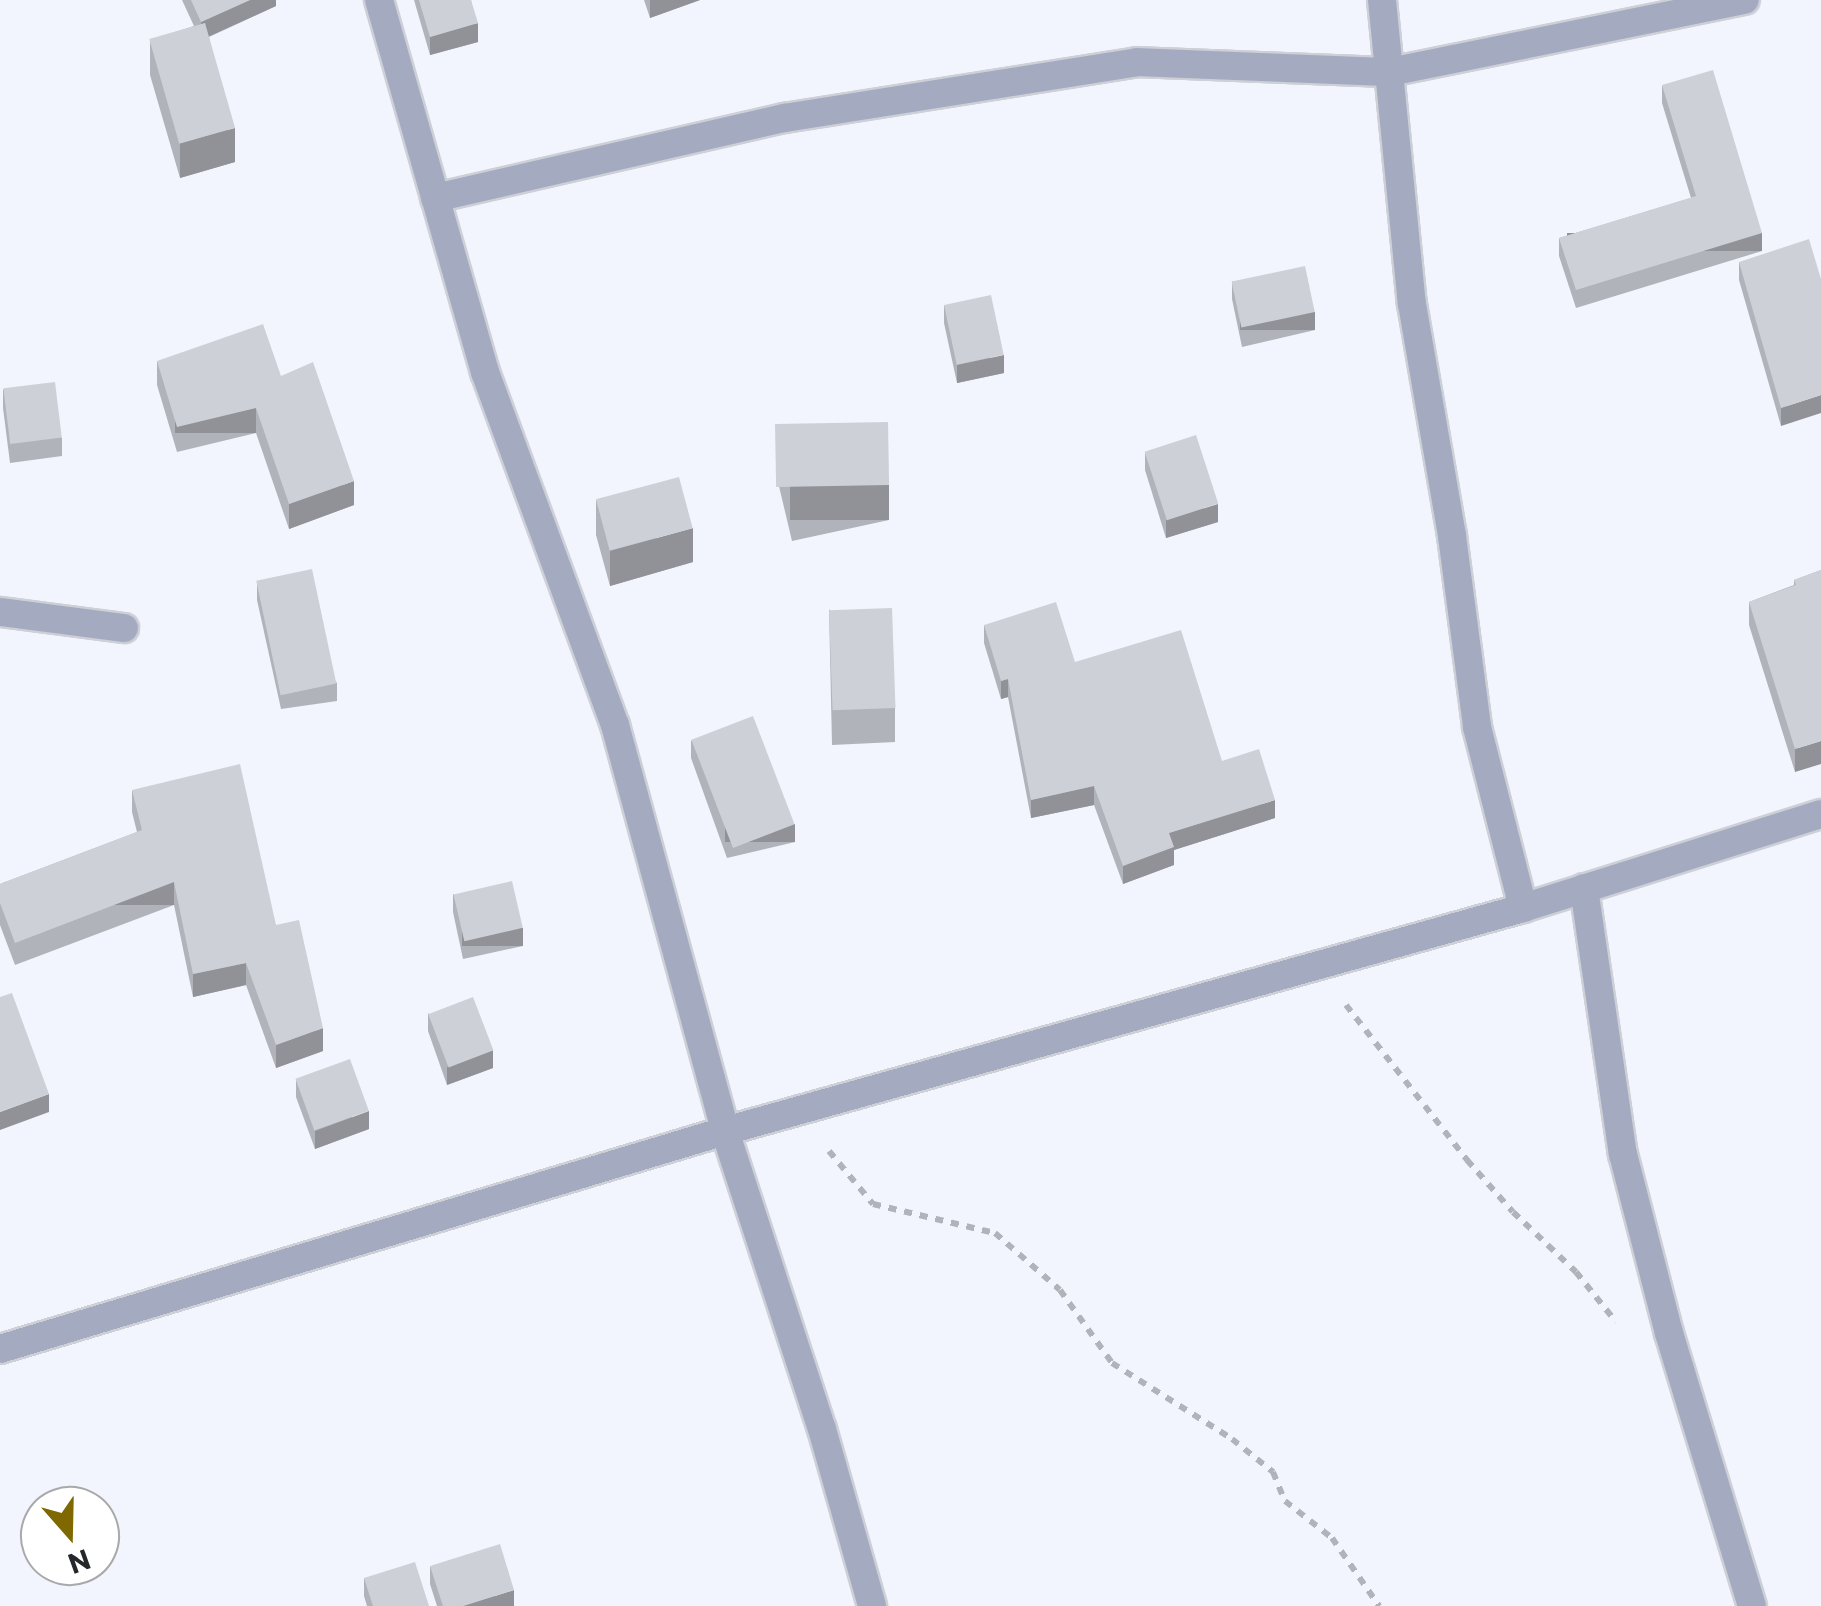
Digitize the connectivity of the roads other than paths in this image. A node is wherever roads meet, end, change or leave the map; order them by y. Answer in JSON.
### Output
{"nodes":[{"id":1,"x":379,"y":0,"type":"edge"},
{"id":2,"x":1382,"y":0,"type":"edge"},
{"id":3,"x":1745,"y":0,"type":"edge"},
{"id":4,"x":1390,"y":72,"type":"junction"},
{"id":5,"x":435,"y":198,"type":"junction"},
{"id":6,"x":0,"y":612,"type":"edge"},
{"id":7,"x":124,"y":628,"type":"dead end"},
{"id":8,"x":1821,"y":814,"type":"edge"},
{"id":9,"x":1584,"y":888,"type":"junction"},
{"id":10,"x":1523,"y":908,"type":"junction"},
{"id":11,"x":725,"y":1131,"type":"junction"},
{"id":12,"x":0,"y":1349,"type":"edge"},
{"id":13,"x":872,"y":1606,"type":"edge"},
{"id":14,"x":1752,"y":1606,"type":"edge"}],
"edges":[{"from":1,"to":5,"type":"street"},
{"from":2,"to":4,"type":"street"},
{"from":3,"to":4,"type":"street"},
{"from":4,"to":5,"type":"street"},
{"from":4,"to":10,"type":"street"},
{"from":5,"to":11,"type":"street"},
{"from":6,"to":7,"type":"street"},
{"from":8,"to":9,"type":"street"},
{"from":9,"to":10,"type":"street"},
{"from":9,"to":14,"type":"street"},
{"from":10,"to":11,"type":"street"},
{"from":11,"to":12,"type":"street"},
{"from":11,"to":13,"type":"street"}]}
